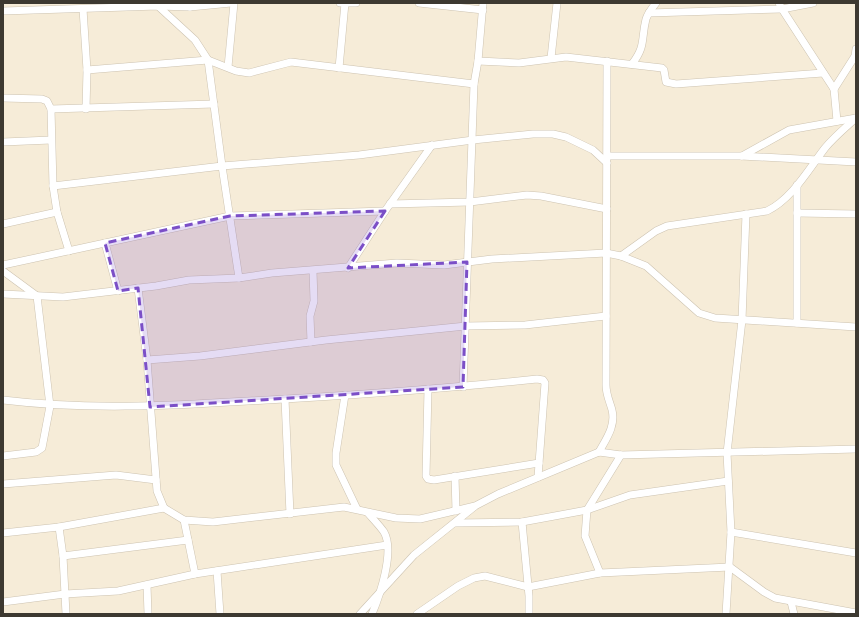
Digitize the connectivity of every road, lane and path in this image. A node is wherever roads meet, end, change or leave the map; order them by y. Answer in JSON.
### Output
{"nodes":[{"id":1,"x":231,"y":3,"type":"edge"},
{"id":2,"x":234,"y":3,"type":"edge"},
{"id":3,"x":340,"y":3,"type":"edge"},
{"id":4,"x":345,"y":3,"type":"edge"},
{"id":5,"x":356,"y":3,"type":"edge"},
{"id":6,"x":419,"y":3,"type":"edge"},
{"id":7,"x":557,"y":3,"type":"edge"},
{"id":8,"x":656,"y":3,"type":"edge"},
{"id":9,"x":813,"y":3,"type":"edge"},
{"id":10,"x":137,"y":5,"type":"edge"},
{"id":11,"x":190,"y":5,"type":"edge"},
{"id":12,"x":158,"y":6,"type":"junction"},
{"id":13,"x":483,"y":6,"type":"edge"},
{"id":14,"x":780,"y":6,"type":"edge"},
{"id":15,"x":8,"y":8,"type":"edge"},
{"id":16,"x":83,"y":8,"type":"junction"},
{"id":17,"x":649,"y":13,"type":"junction"},
{"id":18,"x":856,"y":49,"type":"edge"},
{"id":19,"x":551,"y":58,"type":"junction"},
{"id":20,"x":208,"y":60,"type":"junction"},
{"id":21,"x":478,"y":61,"type":"junction"},
{"id":22,"x":607,"y":61,"type":"junction"},
{"id":23,"x":632,"y":64,"type":"junction"},
{"id":24,"x":228,"y":67,"type":"junction"},
{"id":25,"x":339,"y":68,"type":"junction"},
{"id":26,"x":87,"y":70,"type":"junction"},
{"id":27,"x":823,"y":73,"type":"junction"},
{"id":28,"x":474,"y":84,"type":"junction"},
{"id":29,"x":834,"y":89,"type":"junction"},
{"id":30,"x":3,"y":98,"type":"edge"},
{"id":31,"x":214,"y":104,"type":"junction"},
{"id":32,"x":51,"y":109,"type":"junction"},
{"id":33,"x":86,"y":109,"type":"junction"},
{"id":34,"x":856,"y":118,"type":"edge"},
{"id":35,"x":837,"y":121,"type":"junction"},
{"id":36,"x":51,"y":140,"type":"junction"},
{"id":37,"x":474,"y":140,"type":"junction"},
{"id":38,"x":3,"y":142,"type":"edge"},
{"id":39,"x":432,"y":145,"type":"junction"},
{"id":40,"x":741,"y":156,"type":"junction"},
{"id":41,"x":608,"y":160,"type":"junction"},
{"id":42,"x":816,"y":160,"type":"junction"},
{"id":43,"x":856,"y":162,"type":"edge"},
{"id":44,"x":222,"y":166,"type":"junction"},
{"id":45,"x":797,"y":185,"type":"junction"},
{"id":46,"x":53,"y":186,"type":"junction"},
{"id":47,"x":470,"y":202,"type":"junction"},
{"id":48,"x":390,"y":204,"type":"junction"},
{"id":49,"x":607,"y":209,"type":"junction"},
{"id":50,"x":384,"y":211,"type":"junction"},
{"id":51,"x":56,"y":212,"type":"junction"},
{"id":52,"x":797,"y":213,"type":"junction"},
{"id":53,"x":746,"y":214,"type":"junction"},
{"id":54,"x":856,"y":214,"type":"edge"},
{"id":55,"x":230,"y":216,"type":"junction"},
{"id":56,"x":3,"y":224,"type":"edge"},
{"id":57,"x":105,"y":243,"type":"junction"},
{"id":58,"x":69,"y":251,"type":"junction"},
{"id":59,"x":606,"y":254,"type":"junction"},
{"id":60,"x":622,"y":256,"type":"junction"},
{"id":61,"x":467,"y":262,"type":"junction"},
{"id":62,"x":3,"y":266,"type":"edge"},
{"id":63,"x":348,"y":268,"type":"junction"},
{"id":64,"x":313,"y":271,"type":"junction"},
{"id":65,"x":3,"y":272,"type":"edge"},
{"id":66,"x":239,"y":278,"type":"junction"},
{"id":67,"x":138,"y":288,"type":"junction"},
{"id":68,"x":118,"y":291,"type":"junction"},
{"id":69,"x":3,"y":294,"type":"edge"},
{"id":70,"x":37,"y":296,"type":"junction"},
{"id":71,"x":606,"y":316,"type":"junction"},
{"id":72,"x":742,"y":320,"type":"junction"},
{"id":73,"x":797,"y":323,"type":"junction"},
{"id":74,"x":466,"y":326,"type":"junction"},
{"id":75,"x":856,"y":327,"type":"edge"},
{"id":76,"x":311,"y":342,"type":"junction"},
{"id":77,"x":147,"y":360,"type":"junction"},
{"id":78,"x":463,"y":387,"type":"junction"},
{"id":79,"x":428,"y":389,"type":"junction"},
{"id":80,"x":345,"y":395,"type":"junction"},
{"id":81,"x":286,"y":399,"type":"junction"},
{"id":82,"x":3,"y":400,"type":"edge"},
{"id":83,"x":50,"y":406,"type":"junction"},
{"id":84,"x":150,"y":407,"type":"junction"},
{"id":85,"x":856,"y":449,"type":"edge"},
{"id":86,"x":599,"y":452,"type":"junction"},
{"id":87,"x":727,"y":452,"type":"junction"},
{"id":88,"x":621,"y":455,"type":"junction"},
{"id":89,"x":3,"y":456,"type":"edge"},
{"id":90,"x":539,"y":463,"type":"junction"},
{"id":91,"x":454,"y":476,"type":"junction"},
{"id":92,"x":538,"y":478,"type":"junction"},
{"id":93,"x":156,"y":480,"type":"junction"},
{"id":94,"x":728,"y":481,"type":"junction"},
{"id":95,"x":3,"y":484,"type":"edge"},
{"id":96,"x":475,"y":506,"type":"junction"},
{"id":97,"x":164,"y":508,"type":"junction"},
{"id":98,"x":357,"y":509,"type":"junction"},
{"id":99,"x":587,"y":510,"type":"junction"},
{"id":100,"x":456,"y":511,"type":"junction"},
{"id":101,"x":368,"y":513,"type":"junction"},
{"id":102,"x":290,"y":514,"type":"junction"},
{"id":103,"x":184,"y":520,"type":"junction"},
{"id":104,"x":522,"y":522,"type":"junction"},
{"id":105,"x":456,"y":523,"type":"junction"},
{"id":106,"x":59,"y":527,"type":"junction"},
{"id":107,"x":3,"y":532,"type":"edge"},
{"id":108,"x":731,"y":532,"type":"junction"},
{"id":109,"x":188,"y":540,"type":"junction"},
{"id":110,"x":387,"y":545,"type":"junction"},
{"id":111,"x":856,"y":553,"type":"edge"},
{"id":112,"x":63,"y":556,"type":"junction"},
{"id":113,"x":730,"y":567,"type":"junction"},
{"id":114,"x":217,"y":571,"type":"junction"},
{"id":115,"x":600,"y":573,"type":"junction"},
{"id":116,"x":195,"y":574,"type":"junction"},
{"id":117,"x":147,"y":585,"type":"junction"},
{"id":118,"x":528,"y":587,"type":"junction"},
{"id":119,"x":381,"y":592,"type":"junction"},
{"id":120,"x":65,"y":594,"type":"junction"},
{"id":121,"x":3,"y":602,"type":"edge"},
{"id":122,"x":791,"y":602,"type":"junction"},
{"id":123,"x":856,"y":613,"type":"edge"},
{"id":124,"x":66,"y":614,"type":"edge"},
{"id":125,"x":148,"y":614,"type":"edge"},
{"id":126,"x":220,"y":614,"type":"edge"},
{"id":127,"x":360,"y":614,"type":"edge"},
{"id":128,"x":372,"y":614,"type":"edge"},
{"id":129,"x":417,"y":614,"type":"edge"},
{"id":130,"x":529,"y":614,"type":"edge"},
{"id":131,"x":726,"y":614,"type":"edge"},
{"id":132,"x":794,"y":614,"type":"edge"}],
"edges":[{"from":1,"to":11,"type":"street"},
{"from":2,"to":24,"type":"street"},
{"from":3,"to":4,"type":"street"},
{"from":4,"to":5,"type":"street"},
{"from":4,"to":25,"type":"street"},
{"from":6,"to":13,"type":"street"},
{"from":7,"to":19,"type":"street"},
{"from":8,"to":17,"type":"street"},
{"from":9,"to":14,"type":"street"},
{"from":10,"to":12,"type":"street"},
{"from":10,"to":16,"type":"street"},
{"from":11,"to":12,"type":"street"},
{"from":12,"to":20,"type":"street"},
{"from":13,"to":21,"type":"street"},
{"from":14,"to":17,"type":"street"},
{"from":14,"to":27,"type":"street"},
{"from":15,"to":16,"type":"street"},
{"from":16,"to":26,"type":"street"},
{"from":17,"to":23,"type":"street"},
{"from":18,"to":29,"type":"street"},
{"from":19,"to":21,"type":"street"},
{"from":19,"to":22,"type":"street"},
{"from":20,"to":24,"type":"street"},
{"from":20,"to":26,"type":"street"},
{"from":20,"to":31,"type":"street"},
{"from":21,"to":28,"type":"street"},
{"from":22,"to":23,"type":"street"},
{"from":22,"to":41,"type":"street"},
{"from":23,"to":27,"type":"street"},
{"from":24,"to":25,"type":"street"},
{"from":25,"to":28,"type":"street"},
{"from":26,"to":33,"type":"street"},
{"from":27,"to":29,"type":"street"},
{"from":28,"to":37,"type":"street"},
{"from":29,"to":35,"type":"street"},
{"from":30,"to":32,"type":"street"},
{"from":31,"to":33,"type":"street"},
{"from":31,"to":44,"type":"street"},
{"from":32,"to":33,"type":"street"},
{"from":32,"to":36,"type":"street"},
{"from":34,"to":35,"type":"street"},
{"from":34,"to":42,"type":"street"},
{"from":35,"to":40,"type":"street"},
{"from":36,"to":38,"type":"street"},
{"from":36,"to":46,"type":"street"},
{"from":37,"to":39,"type":"street"},
{"from":37,"to":41,"type":"street"},
{"from":37,"to":47,"type":"street"},
{"from":39,"to":44,"type":"street"},
{"from":39,"to":48,"type":"street"},
{"from":40,"to":41,"type":"street"},
{"from":40,"to":42,"type":"street"},
{"from":41,"to":49,"type":"street"},
{"from":42,"to":43,"type":"street"},
{"from":42,"to":45,"type":"street"},
{"from":44,"to":46,"type":"street"},
{"from":44,"to":55,"type":"street"},
{"from":45,"to":52,"type":"street"},
{"from":45,"to":53,"type":"street"},
{"from":46,"to":51,"type":"street"},
{"from":47,"to":48,"type":"street"},
{"from":47,"to":49,"type":"street"},
{"from":47,"to":61,"type":"street"},
{"from":48,"to":50,"type":"street"},
{"from":49,"to":59,"type":"street"},
{"from":50,"to":55,"type":"street"},
{"from":50,"to":63,"type":"street"},
{"from":51,"to":56,"type":"street"},
{"from":51,"to":58,"type":"street"},
{"from":52,"to":54,"type":"street"},
{"from":52,"to":73,"type":"street"},
{"from":53,"to":60,"type":"street"},
{"from":53,"to":72,"type":"street"},
{"from":55,"to":57,"type":"street"},
{"from":55,"to":66,"type":"street"},
{"from":57,"to":58,"type":"street"},
{"from":57,"to":68,"type":"street"},
{"from":58,"to":62,"type":"street"},
{"from":59,"to":60,"type":"street"},
{"from":59,"to":61,"type":"street"},
{"from":59,"to":71,"type":"street"},
{"from":60,"to":72,"type":"street"},
{"from":61,"to":63,"type":"street"},
{"from":61,"to":74,"type":"street"},
{"from":63,"to":64,"type":"street"},
{"from":64,"to":66,"type":"street"},
{"from":64,"to":76,"type":"street"},
{"from":65,"to":70,"type":"street"},
{"from":66,"to":67,"type":"street"},
{"from":67,"to":68,"type":"street"},
{"from":67,"to":77,"type":"street"},
{"from":68,"to":70,"type":"street"},
{"from":69,"to":70,"type":"street"},
{"from":70,"to":83,"type":"street"},
{"from":71,"to":74,"type":"street"},
{"from":71,"to":86,"type":"street"},
{"from":72,"to":73,"type":"street"},
{"from":72,"to":87,"type":"street"},
{"from":73,"to":75,"type":"street"},
{"from":74,"to":76,"type":"street"},
{"from":74,"to":78,"type":"street"},
{"from":76,"to":77,"type":"street"},
{"from":77,"to":84,"type":"street"},
{"from":78,"to":79,"type":"street"},
{"from":78,"to":90,"type":"street"},
{"from":79,"to":80,"type":"street"},
{"from":79,"to":91,"type":"street"},
{"from":80,"to":81,"type":"street"},
{"from":80,"to":98,"type":"street"},
{"from":81,"to":84,"type":"street"},
{"from":81,"to":102,"type":"street"},
{"from":82,"to":83,"type":"street"},
{"from":83,"to":84,"type":"street"},
{"from":83,"to":89,"type":"street"},
{"from":84,"to":93,"type":"street"},
{"from":85,"to":87,"type":"street"},
{"from":86,"to":88,"type":"street"},
{"from":86,"to":92,"type":"street"},
{"from":87,"to":88,"type":"street"},
{"from":87,"to":94,"type":"street"},
{"from":88,"to":99,"type":"street"},
{"from":90,"to":91,"type":"street"},
{"from":90,"to":92,"type":"street"},
{"from":91,"to":100,"type":"street"},
{"from":92,"to":96,"type":"street"},
{"from":93,"to":95,"type":"street"},
{"from":93,"to":97,"type":"street"},
{"from":94,"to":99,"type":"street"},
{"from":94,"to":108,"type":"street"},
{"from":96,"to":100,"type":"street"},
{"from":96,"to":105,"type":"street"},
{"from":97,"to":103,"type":"street"},
{"from":97,"to":106,"type":"street"},
{"from":98,"to":101,"type":"street"},
{"from":98,"to":102,"type":"street"},
{"from":99,"to":104,"type":"street"},
{"from":99,"to":115,"type":"street"},
{"from":100,"to":101,"type":"street"},
{"from":101,"to":110,"type":"street"},
{"from":102,"to":103,"type":"street"},
{"from":103,"to":109,"type":"street"},
{"from":104,"to":105,"type":"street"},
{"from":104,"to":118,"type":"street"},
{"from":105,"to":119,"type":"street"},
{"from":106,"to":107,"type":"street"},
{"from":106,"to":112,"type":"street"},
{"from":108,"to":111,"type":"street"},
{"from":108,"to":113,"type":"street"},
{"from":109,"to":112,"type":"street"},
{"from":109,"to":116,"type":"street"},
{"from":110,"to":114,"type":"street"},
{"from":110,"to":119,"type":"street"},
{"from":112,"to":120,"type":"street"},
{"from":113,"to":115,"type":"street"},
{"from":113,"to":122,"type":"street"},
{"from":113,"to":131,"type":"street"},
{"from":114,"to":116,"type":"street"},
{"from":114,"to":126,"type":"street"},
{"from":115,"to":118,"type":"street"},
{"from":116,"to":117,"type":"street"},
{"from":117,"to":120,"type":"street"},
{"from":117,"to":125,"type":"street"},
{"from":118,"to":129,"type":"street"},
{"from":118,"to":130,"type":"street"},
{"from":119,"to":127,"type":"street"},
{"from":119,"to":128,"type":"street"},
{"from":120,"to":121,"type":"street"},
{"from":120,"to":124,"type":"street"},
{"from":122,"to":123,"type":"street"},
{"from":122,"to":132,"type":"street"}]}
